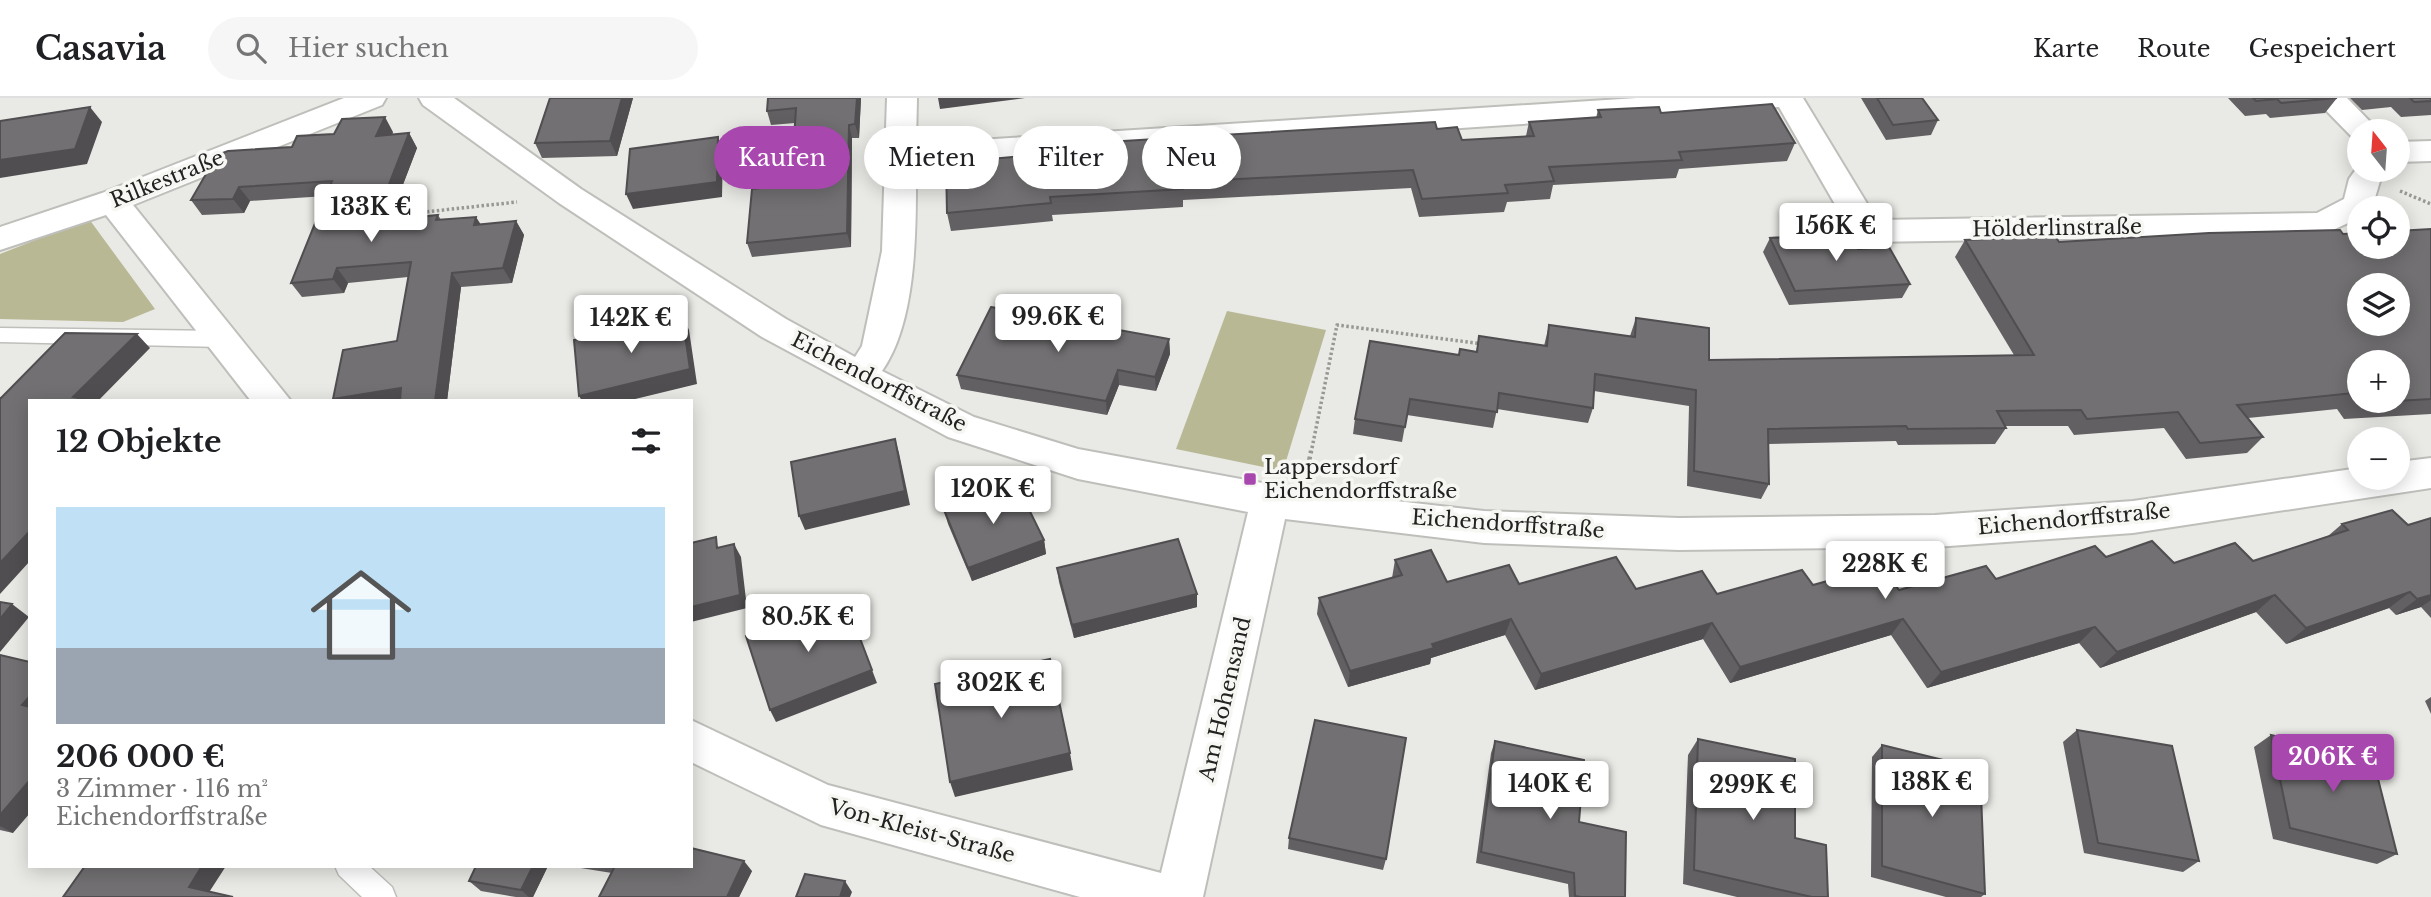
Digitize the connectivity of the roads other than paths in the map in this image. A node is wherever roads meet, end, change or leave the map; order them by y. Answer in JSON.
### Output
{"nodes":[{"id":1,"x":371,"y":98,"type":"edge"},
{"id":2,"x":435,"y":98,"type":"edge"},
{"id":3,"x":902,"y":98,"type":"edge"},
{"id":4,"x":1781,"y":98,"type":"edge"},
{"id":5,"x":1788,"y":98,"type":"edge"},
{"id":6,"x":2329,"y":98,"type":"edge"},
{"id":7,"x":1407,"y":110,"type":"edge"},
{"id":8,"x":2351,"y":119,"type":"edge"},
{"id":9,"x":902,"y":126,"type":"edge"},
{"id":10,"x":999,"y":146,"type":"edge"},
{"id":11,"x":2431,"y":151,"type":"edge"},
{"id":12,"x":2410,"y":152,"type":"edge"},
{"id":13,"x":2364,"y":182,"type":"edge"},
{"id":14,"x":900,"y":189,"type":"edge"},
{"id":15,"x":113,"y":201,"type":"junction"},
{"id":16,"x":0,"y":239,"type":"edge"},
{"id":17,"x":0,"y":335,"type":"edge"},
{"id":18,"x":222,"y":339,"type":"junction"},
{"id":19,"x":860,"y":376,"type":"junction"},
{"id":20,"x":271,"y":399,"type":"edge"},
{"id":21,"x":2431,"y":472,"type":"edge"},
{"id":22,"x":2410,"y":475,"type":"edge"},
{"id":23,"x":2347,"y":485,"type":"edge"},
{"id":24,"x":1285,"y":503,"type":"junction"},
{"id":25,"x":693,"y":741,"type":"edge"},
{"id":26,"x":351,"y":868,"type":"edge"},
{"id":27,"x":382,"y":897,"type":"edge"},
{"id":28,"x":1163,"y":897,"type":"edge"},
{"id":29,"x":1179,"y":897,"type":"edge"}],
"edges":[{"from":1,"to":15,"type":"street","name":"Rilkestraße"},
{"from":2,"to":19,"type":"street","name":"Eichendorffstraße"},
{"from":3,"to":9,"type":"street"},
{"from":4,"to":7,"type":"street"},
{"from":5,"to":13,"type":"street","name":"Hölderlinstraße"},
{"from":6,"to":8,"type":"street"},
{"from":7,"to":10,"type":"street"},
{"from":11,"to":12,"type":"street"},
{"from":14,"to":19,"type":"street"},
{"from":15,"to":16,"type":"street","name":"Rilkestraße"},
{"from":15,"to":18,"type":"street"},
{"from":17,"to":18,"type":"lane"},
{"from":18,"to":20,"type":"street"},
{"from":19,"to":24,"type":"street","name":"Eichendorffstraße"},
{"from":21,"to":22,"type":"street"},
{"from":23,"to":24,"type":"street","name":"Eichendorffstraße"},
{"from":24,"to":29,"type":"street","name":"Am Hohensand"},
{"from":25,"to":28,"type":"street","name":"Von-Kleist-Straße"},
{"from":26,"to":27,"type":"lane"}]}
